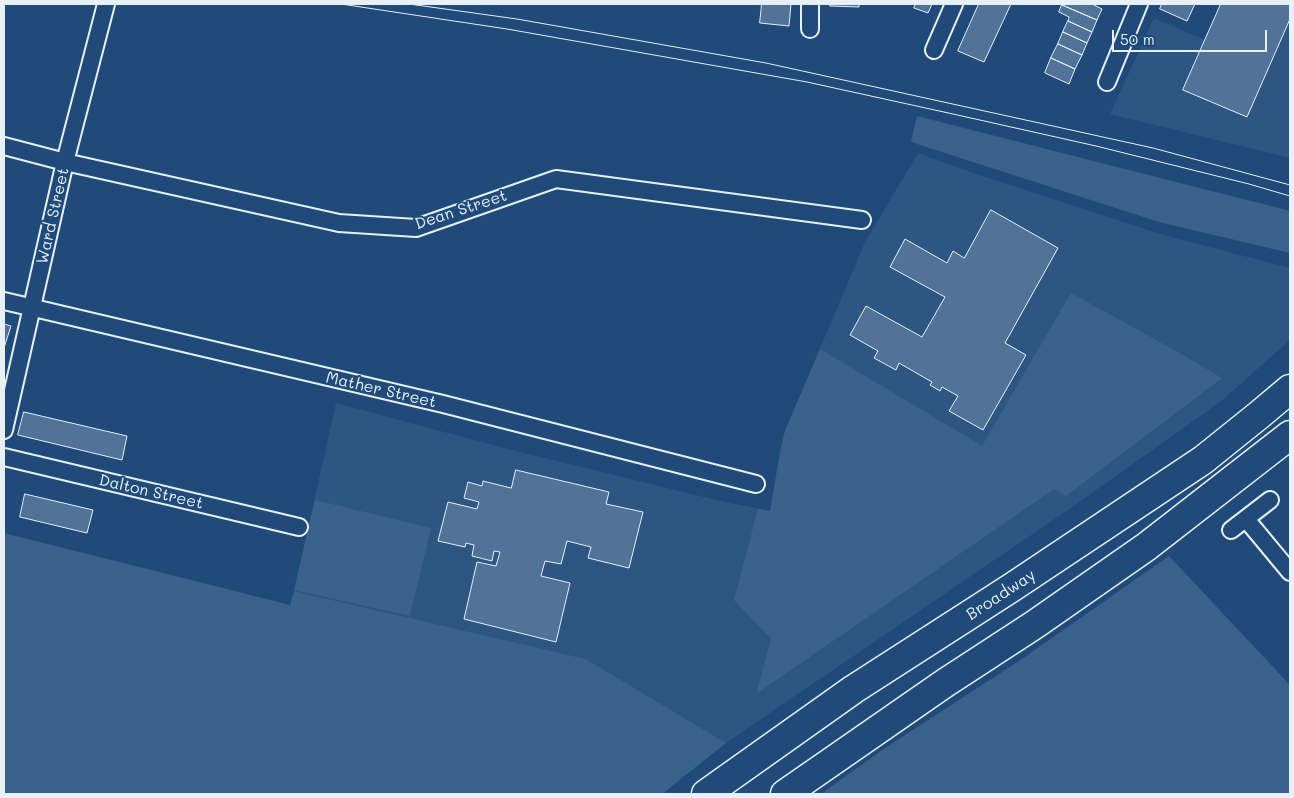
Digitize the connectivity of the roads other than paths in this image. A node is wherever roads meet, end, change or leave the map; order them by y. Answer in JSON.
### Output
{"nodes":[{"id":1,"x":106,"y":4,"type":"edge"},
{"id":2,"x":810,"y":4,"type":"edge"},
{"id":3,"x":954,"y":4,"type":"edge"},
{"id":4,"x":1140,"y":4,"type":"edge"},
{"id":5,"x":810,"y":28,"type":"dead end"},
{"id":6,"x":934,"y":50,"type":"dead end"},
{"id":7,"x":1107,"y":82,"type":"dead end"},
{"id":8,"x":4,"y":146,"type":"edge"},
{"id":9,"x":65,"y":162,"type":"junction"},
{"id":10,"x":862,"y":220,"type":"dead end"},
{"id":11,"x":4,"y":300,"type":"edge"},
{"id":12,"x":32,"y":307,"type":"junction"},
{"id":13,"x":1290,"y":388,"type":"edge"},
{"id":14,"x":4,"y":430,"type":"edge"},
{"id":15,"x":1290,"y":435,"type":"edge"},
{"id":16,"x":4,"y":457,"type":"edge"},
{"id":17,"x":756,"y":484,"type":"dead end"},
{"id":18,"x":1270,"y":500,"type":"dead end"},
{"id":19,"x":1246,"y":519,"type":"junction"},
{"id":20,"x":299,"y":527,"type":"dead end"},
{"id":21,"x":1231,"y":530,"type":"dead end"},
{"id":22,"x":1290,"y":572,"type":"edge"},
{"id":23,"x":706,"y":794,"type":"edge"},
{"id":24,"x":785,"y":794,"type":"edge"}],
"edges":[{"from":1,"to":9,"type":"street","name":"Ward Street"},
{"from":2,"to":5,"type":"street"},
{"from":3,"to":6,"type":"street"},
{"from":4,"to":7,"type":"street"},
{"from":8,"to":9,"type":"street","name":"Dean Street"},
{"from":9,"to":10,"type":"street","name":"Dean Street"},
{"from":9,"to":12,"type":"street","name":"Ward Street"},
{"from":11,"to":12,"type":"street","name":"Mather Street"},
{"from":12,"to":14,"type":"street","name":"Ward Street"},
{"from":12,"to":17,"type":"street","name":"Mather Street"},
{"from":13,"to":23,"type":"highway","name":"Broadway"},
{"from":15,"to":24,"type":"highway"},
{"from":16,"to":20,"type":"street","name":"Dalton Street"},
{"from":18,"to":19,"type":"street"},
{"from":19,"to":21,"type":"street"},
{"from":19,"to":22,"type":"street"}]}
